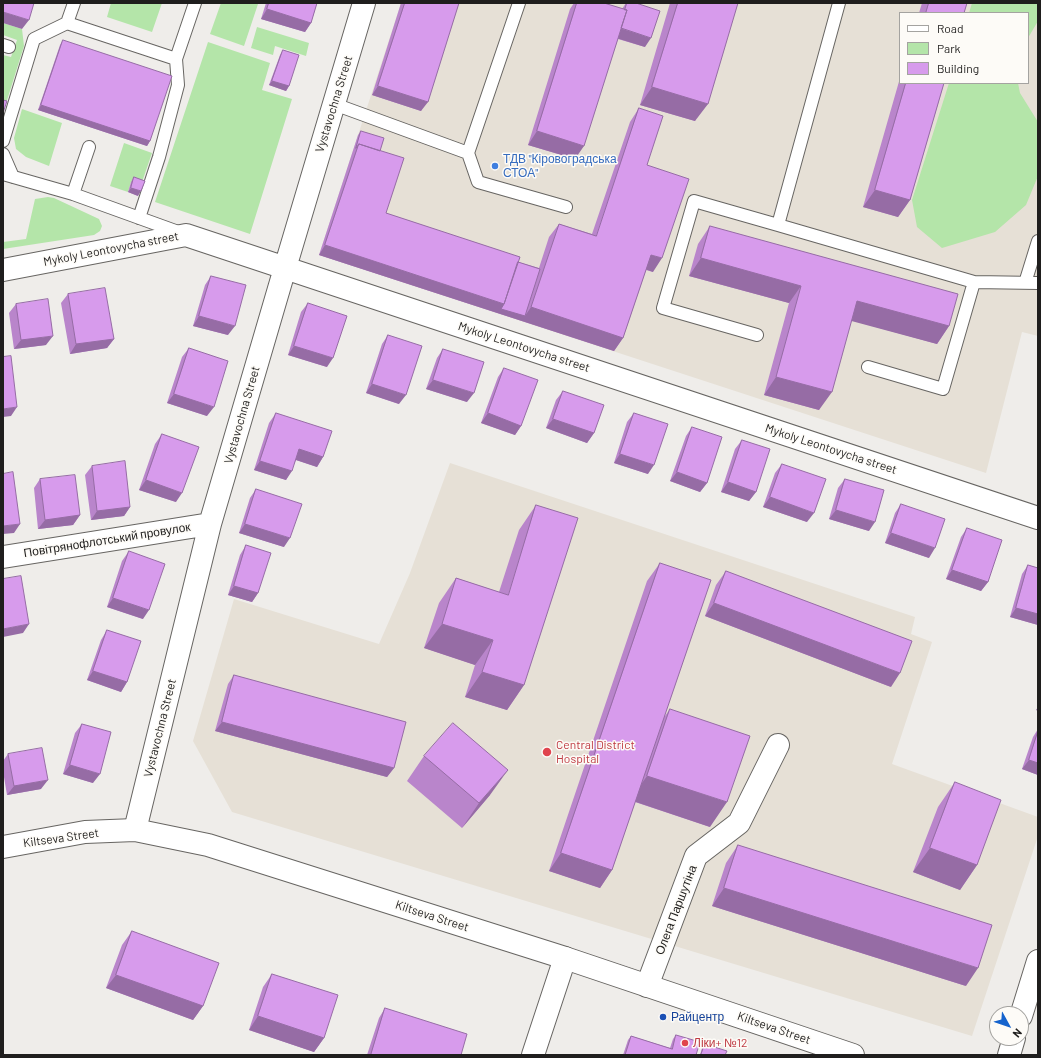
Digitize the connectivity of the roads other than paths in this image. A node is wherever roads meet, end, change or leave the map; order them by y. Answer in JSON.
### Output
{"nodes":[{"id":1,"x":74,"y":3,"type":"edge"},
{"id":2,"x":195,"y":3,"type":"edge"},
{"id":3,"x":364,"y":3,"type":"edge"},
{"id":4,"x":519,"y":3,"type":"edge"},
{"id":5,"x":839,"y":3,"type":"edge"},
{"id":6,"x":67,"y":23,"type":"junction"},
{"id":7,"x":176,"y":59,"type":"junction"},
{"id":8,"x":334,"y":104,"type":"junction"},
{"id":9,"x":3,"y":141,"type":"edge"},
{"id":10,"x":89,"y":147,"type":"dead end"},
{"id":11,"x":468,"y":153,"type":"junction"},
{"id":12,"x":3,"y":154,"type":"edge"},
{"id":13,"x":8,"y":176,"type":"edge"},
{"id":14,"x":73,"y":194,"type":"junction"},
{"id":15,"x":566,"y":207,"type":"dead end"},
{"id":16,"x":139,"y":218,"type":"junction"},
{"id":17,"x":778,"y":225,"type":"junction"},
{"id":18,"x":186,"y":235,"type":"junction"},
{"id":19,"x":1038,"y":241,"type":"edge"},
{"id":20,"x":285,"y":268,"type":"junction"},
{"id":21,"x":3,"y":270,"type":"edge"},
{"id":22,"x":974,"y":282,"type":"junction"},
{"id":23,"x":1025,"y":283,"type":"junction"},
{"id":24,"x":1038,"y":283,"type":"edge"},
{"id":25,"x":757,"y":335,"type":"dead end"},
{"id":26,"x":868,"y":367,"type":"dead end"},
{"id":27,"x":1038,"y":518,"type":"edge"},
{"id":28,"x":210,"y":524,"type":"junction"},
{"id":29,"x":3,"y":557,"type":"edge"},
{"id":30,"x":778,"y":744,"type":"dead end"},
{"id":31,"x":135,"y":830,"type":"junction"},
{"id":32,"x":3,"y":847,"type":"edge"},
{"id":33,"x":565,"y":958,"type":"junction"},
{"id":34,"x":1038,"y":961,"type":"edge"},
{"id":35,"x":647,"y":986,"type":"junction"},
{"id":36,"x":1024,"y":1006,"type":"edge"},
{"id":37,"x":533,"y":1055,"type":"edge"},
{"id":38,"x":853,"y":1055,"type":"edge"}],
"edges":[{"from":1,"to":6,"type":"lane"},
{"from":2,"to":7,"type":"lane"},
{"from":3,"to":8,"type":"street","name":"Vystavochna Street"},
{"from":4,"to":11,"type":"lane"},
{"from":5,"to":17,"type":"lane"},
{"from":6,"to":7,"type":"lane"},
{"from":6,"to":9,"type":"lane"},
{"from":7,"to":16,"type":"lane"},
{"from":8,"to":11,"type":"lane"},
{"from":8,"to":20,"type":"street","name":"Vystavochna Street"},
{"from":10,"to":14,"type":"lane"},
{"from":11,"to":15,"type":"lane"},
{"from":12,"to":13,"type":"lane"},
{"from":13,"to":14,"type":"lane"},
{"from":14,"to":16,"type":"lane"},
{"from":16,"to":18,"type":"lane"},
{"from":17,"to":22,"type":"lane"},
{"from":17,"to":25,"type":"lane"},
{"from":18,"to":20,"type":"street","name":"Mykoly Leontovycha street"},
{"from":18,"to":21,"type":"street","name":"Mykoly Leontovycha street"},
{"from":19,"to":23,"type":"lane"},
{"from":20,"to":27,"type":"street","name":"Mykoly Leontovycha street"},
{"from":20,"to":28,"type":"street","name":"Vystavochna Street"},
{"from":22,"to":23,"type":"lane"},
{"from":22,"to":26,"type":"lane"},
{"from":23,"to":24,"type":"lane"},
{"from":28,"to":29,"type":"street","name":"Повітрянофлотський провулок"},
{"from":28,"to":31,"type":"street","name":"Vystavochna Street"},
{"from":30,"to":35,"type":"street","name":"Олега Паршутіна"},
{"from":31,"to":32,"type":"street","name":"Kiltseva Street"},
{"from":31,"to":33,"type":"street","name":"Kiltseva Street"},
{"from":33,"to":35,"type":"street","name":"Kiltseva Street"},
{"from":33,"to":37,"type":"street"},
{"from":34,"to":36,"type":"street"},
{"from":35,"to":38,"type":"street","name":"Kiltseva Street"}]}
